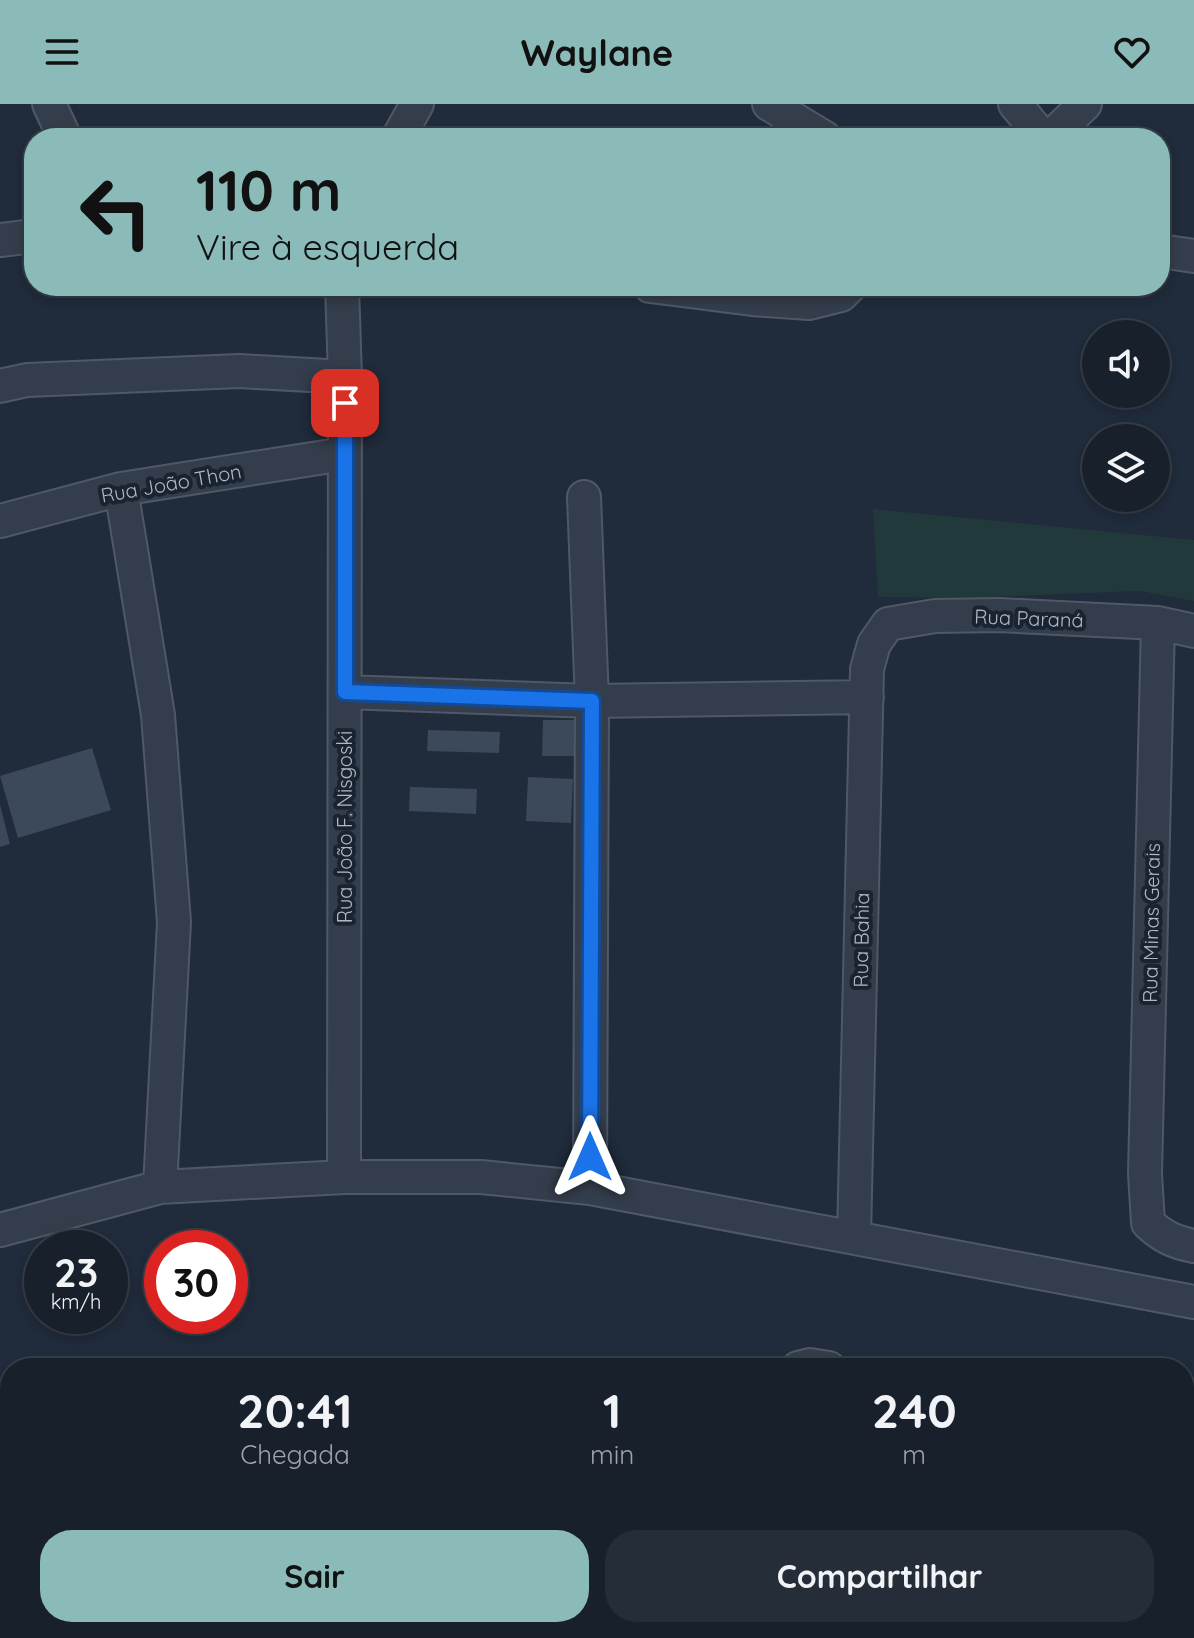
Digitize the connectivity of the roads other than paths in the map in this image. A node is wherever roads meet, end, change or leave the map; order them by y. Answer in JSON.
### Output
{"nodes":[{"id":1,"x":49,"y":104,"type":"edge"},
{"id":2,"x":417,"y":104,"type":"edge"},
{"id":3,"x":769,"y":104,"type":"edge"},
{"id":4,"x":1085,"y":104,"type":"edge"},
{"id":5,"x":60,"y":128,"type":"edge"},
{"id":6,"x":404,"y":128,"type":"edge"},
{"id":7,"x":809,"y":128,"type":"edge"},
{"id":8,"x":1030,"y":128,"type":"edge"},
{"id":9,"x":24,"y":237,"type":"edge"},
{"id":10,"x":0,"y":240,"type":"edge"},
{"id":11,"x":1170,"y":252,"type":"edge"},
{"id":12,"x":1194,"y":256,"type":"edge"},
{"id":13,"x":342,"y":296,"type":"edge"},
{"id":14,"x":728,"y":296,"type":"edge"},
{"id":15,"x":837,"y":296,"type":"edge"},
{"id":16,"x":345,"y":377,"type":"junction"},
{"id":17,"x":0,"y":386,"type":"edge"},
{"id":18,"x":344,"y":454,"type":"junction"},
{"id":19,"x":121,"y":489,"type":"junction"},
{"id":20,"x":584,"y":497,"type":"dead end"},
{"id":21,"x":0,"y":521,"type":"edge"},
{"id":22,"x":1158,"y":623,"type":"junction"},
{"id":23,"x":1194,"y":631,"type":"edge"},
{"id":24,"x":874,"y":644,"type":"joint"},
{"id":25,"x":345,"y":692,"type":"junction"},
{"id":26,"x":867,"y":697,"type":"junction"},
{"id":27,"x":592,"y":701,"type":"junction"},
{"id":28,"x":344,"y":1177,"type":"junction"},
{"id":29,"x":160,"y":1187,"type":"junction"},
{"id":30,"x":590,"y":1188,"type":"junction"},
{"id":31,"x":0,"y":1230,"type":"edge"},
{"id":32,"x":854,"y":1237,"type":"junction"},
{"id":33,"x":1194,"y":1246,"type":"edge"},
{"id":34,"x":1194,"y":1302,"type":"edge"}],
"edges":[{"from":1,"to":5,"type":"street"},
{"from":2,"to":6,"type":"street"},
{"from":3,"to":7,"type":"street"},
{"from":4,"to":8,"type":"street"},
{"from":9,"to":10,"type":"street"},
{"from":11,"to":12,"type":"street"},
{"from":13,"to":16,"type":"street","name":"Rua João F. Nisgoski"},
{"from":14,"to":15,"type":"street"},
{"from":16,"to":17,"type":"street"},
{"from":16,"to":18,"type":"street","name":"Rua João F. Nisgoski"},
{"from":18,"to":19,"type":"street","name":"Rua João Thon"},
{"from":18,"to":25,"type":"street","name":"Rua João F. Nisgoski"},
{"from":19,"to":21,"type":"street","name":"Rua João Thon"},
{"from":19,"to":29,"type":"street"},
{"from":20,"to":27,"type":"street"},
{"from":22,"to":23,"type":"street","name":"Rua Paraná"},
{"from":22,"to":24,"type":"street","name":"Rua Paraná"},
{"from":22,"to":33,"type":"street","name":"Rua Minas Gerais"},
{"from":24,"to":26,"type":"street","name":"Rua Bahia"},
{"from":25,"to":27,"type":"street"},
{"from":25,"to":28,"type":"street","name":"Rua João F. Nisgoski"},
{"from":26,"to":27,"type":"street"},
{"from":26,"to":32,"type":"street","name":"Rua Bahia"},
{"from":27,"to":30,"type":"street"},
{"from":28,"to":29,"type":"street"},
{"from":28,"to":30,"type":"street"},
{"from":29,"to":31,"type":"street"},
{"from":30,"to":32,"type":"street"},
{"from":32,"to":34,"type":"street"}]}
